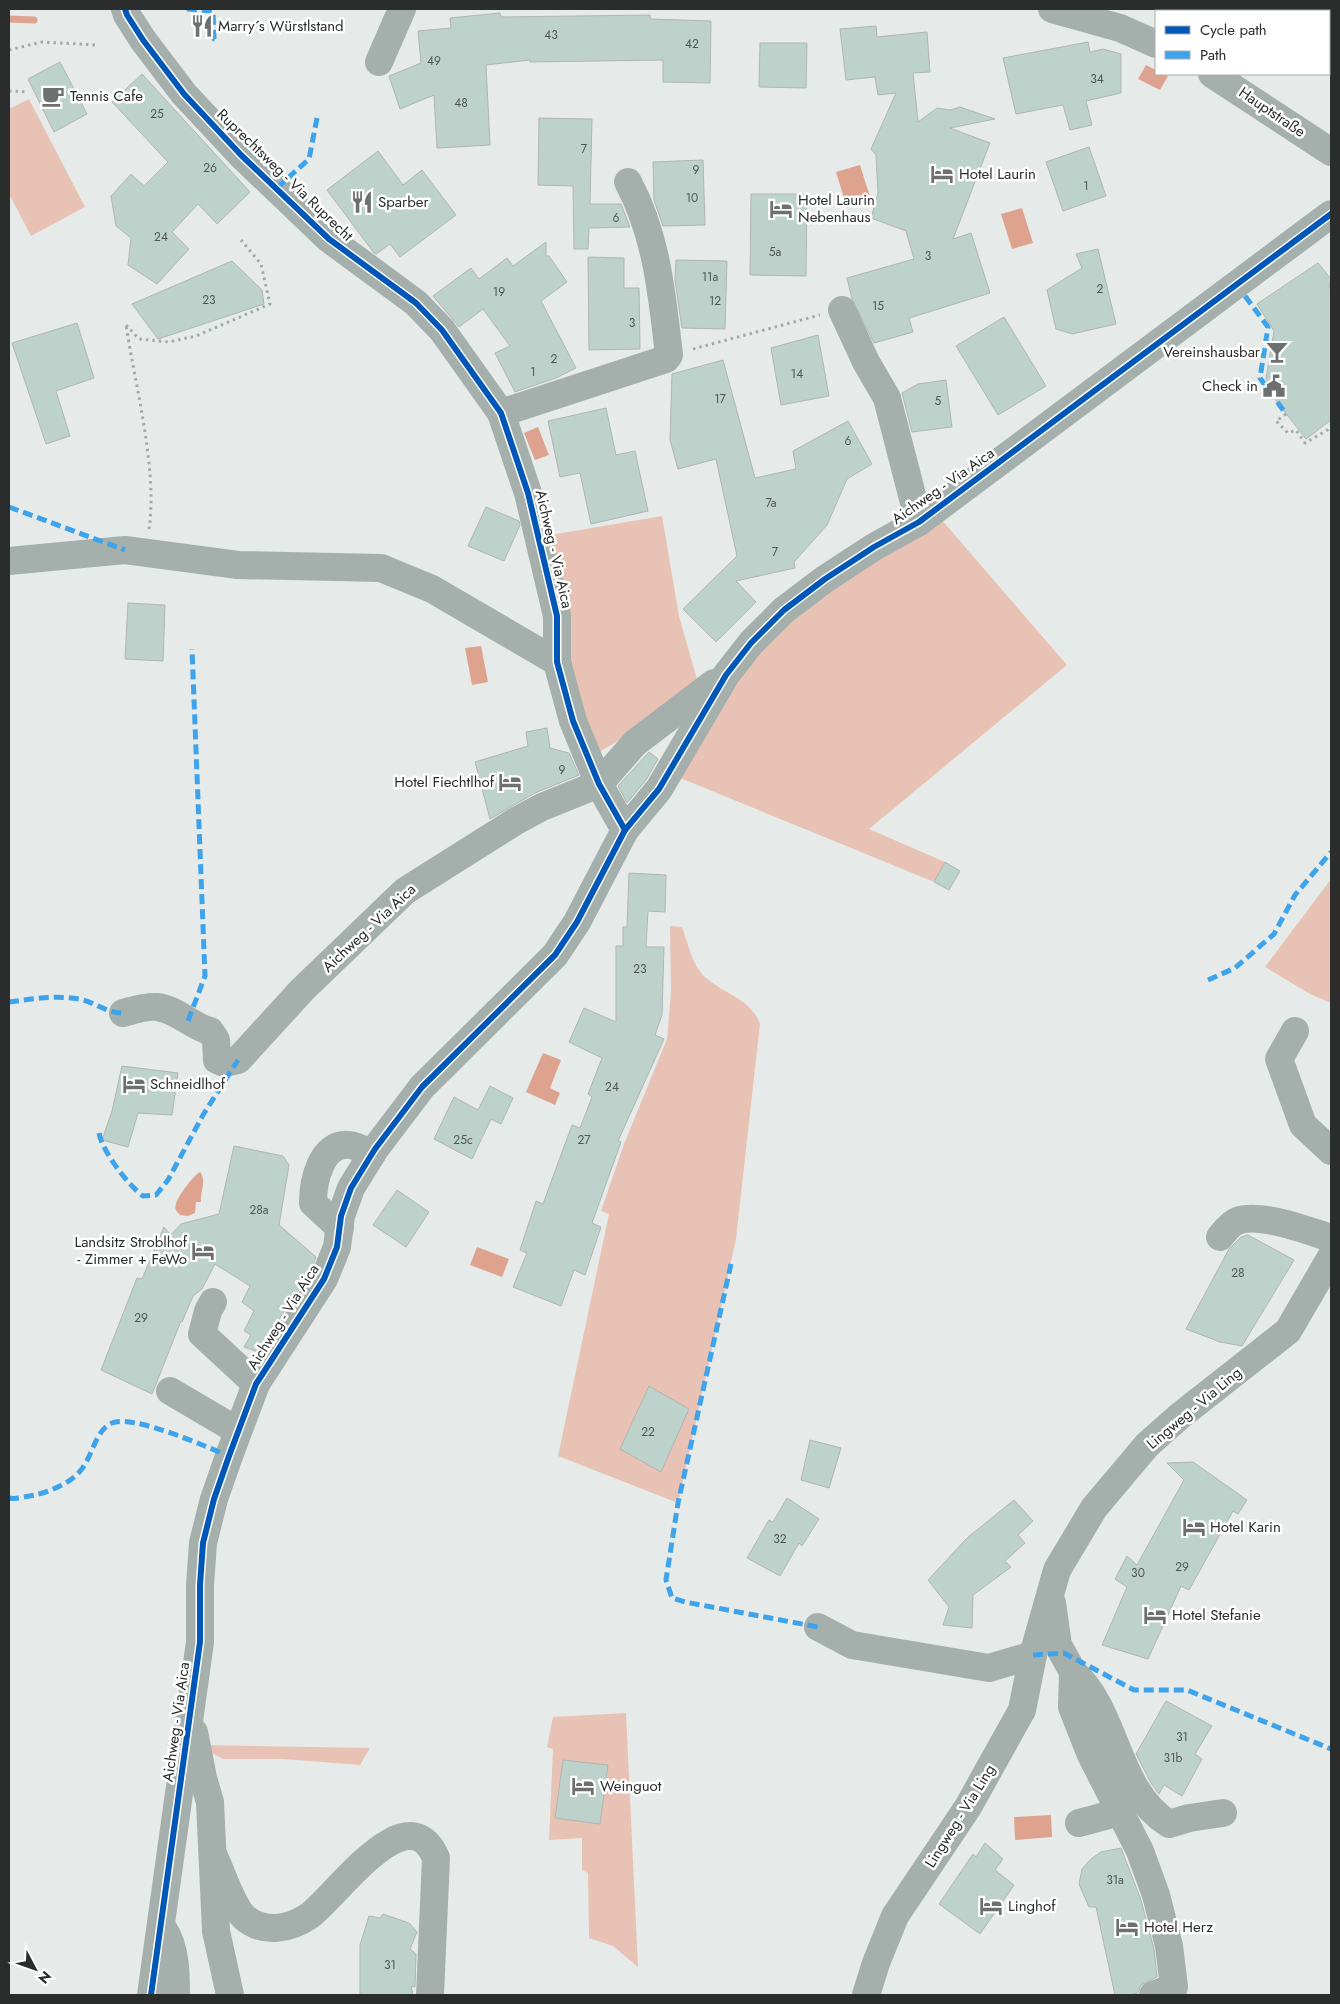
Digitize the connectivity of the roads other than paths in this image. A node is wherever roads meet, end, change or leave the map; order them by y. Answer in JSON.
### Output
{"nodes":[{"id":1,"x":126,"y":9,"type":"edge"},
{"id":2,"x":402,"y":9,"type":"edge"},
{"id":3,"x":1052,"y":9,"type":"edge"},
{"id":4,"x":1155,"y":44,"type":"edge"},
{"id":5,"x":379,"y":62,"type":"dead end"},
{"id":6,"x":1214,"y":75,"type":"edge"},
{"id":7,"x":1331,"y":152,"type":"edge"},
{"id":8,"x":628,"y":182,"type":"dead end"},
{"id":9,"x":1331,"y":214,"type":"edge"},
{"id":10,"x":842,"y":310,"type":"road end"},
{"id":11,"x":501,"y":413,"type":"junction"},
{"id":12,"x":919,"y":522,"type":"junction"},
{"id":13,"x":9,"y":560,"type":"edge"},
{"id":14,"x":557,"y":662,"type":"junction"},
{"id":15,"x":726,"y":675,"type":"junction"},
{"id":16,"x":599,"y":784,"type":"junction"},
{"id":17,"x":625,"y":830,"type":"junction"},
{"id":18,"x":123,"y":1014,"type":"dead end"},
{"id":19,"x":1295,"y":1031,"type":"dead end"},
{"id":20,"x":1331,"y":1150,"type":"edge"},
{"id":21,"x":372,"y":1154,"type":"junction"},
{"id":22,"x":340,"y":1228,"type":"junction"},
{"id":23,"x":1220,"y":1237,"type":"dead end"},
{"id":24,"x":1331,"y":1238,"type":"edge"},
{"id":25,"x":1331,"y":1257,"type":"edge"},
{"id":26,"x":214,"y":1302,"type":"dead end"},
{"id":27,"x":256,"y":1384,"type":"junction"},
{"id":28,"x":170,"y":1391,"type":"dead end"},
{"id":29,"x":238,"y":1431,"type":"junction"},
{"id":30,"x":1051,"y":1592,"type":"junction"},
{"id":31,"x":818,"y":1627,"type":"dead end"},
{"id":32,"x":1033,"y":1655,"type":"junction"},
{"id":33,"x":1073,"y":1672,"type":"junction"},
{"id":34,"x":190,"y":1713,"type":"junction"},
{"id":35,"x":1120,"y":1812,"type":"junction"},
{"id":36,"x":1223,"y":1813,"type":"dead end"},
{"id":37,"x":1079,"y":1824,"type":"dead end"},
{"id":38,"x":213,"y":1854,"type":"junction"},
{"id":39,"x":160,"y":1925,"type":"junction"},
{"id":40,"x":870,"y":1984,"type":"edge"},
{"id":41,"x":151,"y":1995,"type":"edge"},
{"id":42,"x":176,"y":1995,"type":"edge"},
{"id":43,"x":230,"y":1995,"type":"edge"},
{"id":44,"x":430,"y":1995,"type":"edge"},
{"id":45,"x":1153,"y":1995,"type":"edge"}],
"edges":[{"from":1,"to":11,"type":"street","name":"Ruprechtsweg - Via Ruprecht"},
{"from":2,"to":5,"type":"street"},
{"from":3,"to":4,"type":"street"},
{"from":6,"to":7,"type":"street","name":"Hauptstraße"},
{"from":8,"to":11,"type":"street"},
{"from":9,"to":12,"type":"street","name":"Aichweg - Via Aica"},
{"from":10,"to":12,"type":"street","name":"Aichweg - Via Aica"},
{"from":11,"to":14,"type":"street","name":"Aichweg - Via Aica"},
{"from":12,"to":15,"type":"street","name":"Aichweg - Via Aica"},
{"from":13,"to":14,"type":"street"},
{"from":14,"to":16,"type":"street","name":"Aichweg - Via Aica"},
{"from":15,"to":16,"type":"street","name":"Aichweg - Via Aica"},
{"from":15,"to":17,"type":"street","name":"Aichweg - Via Aica"},
{"from":16,"to":17,"type":"street","name":"Aichweg - Via Aica"},
{"from":16,"to":18,"type":"street","name":"Aichweg - Via Aica"},
{"from":17,"to":21,"type":"street","name":"Aichweg - Via Aica"},
{"from":19,"to":20,"type":"street"},
{"from":21,"to":22,"type":"street","name":"Aichweg - Via Aica"},
{"from":21,"to":22,"type":"street"},
{"from":22,"to":27,"type":"street","name":"Aichweg - Via Aica"},
{"from":23,"to":24,"type":"street"},
{"from":25,"to":30,"type":"street","name":"Lingweg - Via Ling"},
{"from":26,"to":27,"type":"street"},
{"from":27,"to":29,"type":"street","name":"Aichweg - Via Aica"},
{"from":28,"to":29,"type":"street"},
{"from":29,"to":34,"type":"street","name":"Aichweg - Via Aica"},
{"from":30,"to":32,"type":"street","name":"Lingweg - Via Ling"},
{"from":30,"to":33,"type":"street","name":"Lingweg - Via Ling"},
{"from":31,"to":32,"type":"street"},
{"from":32,"to":40,"type":"street","name":"Lingweg - Via Ling"},
{"from":33,"to":35,"type":"street"},
{"from":33,"to":36,"type":"street","name":"Lingweg - Via Ling"},
{"from":34,"to":38,"type":"street"},
{"from":34,"to":39,"type":"street","name":"Aichweg - Via Aica"},
{"from":35,"to":37,"type":"street"},
{"from":35,"to":45,"type":"street"},
{"from":38,"to":43,"type":"street"},
{"from":38,"to":44,"type":"street"},
{"from":39,"to":41,"type":"street","name":"Aichweg - Via Aica"},
{"from":39,"to":42,"type":"street"}]}
